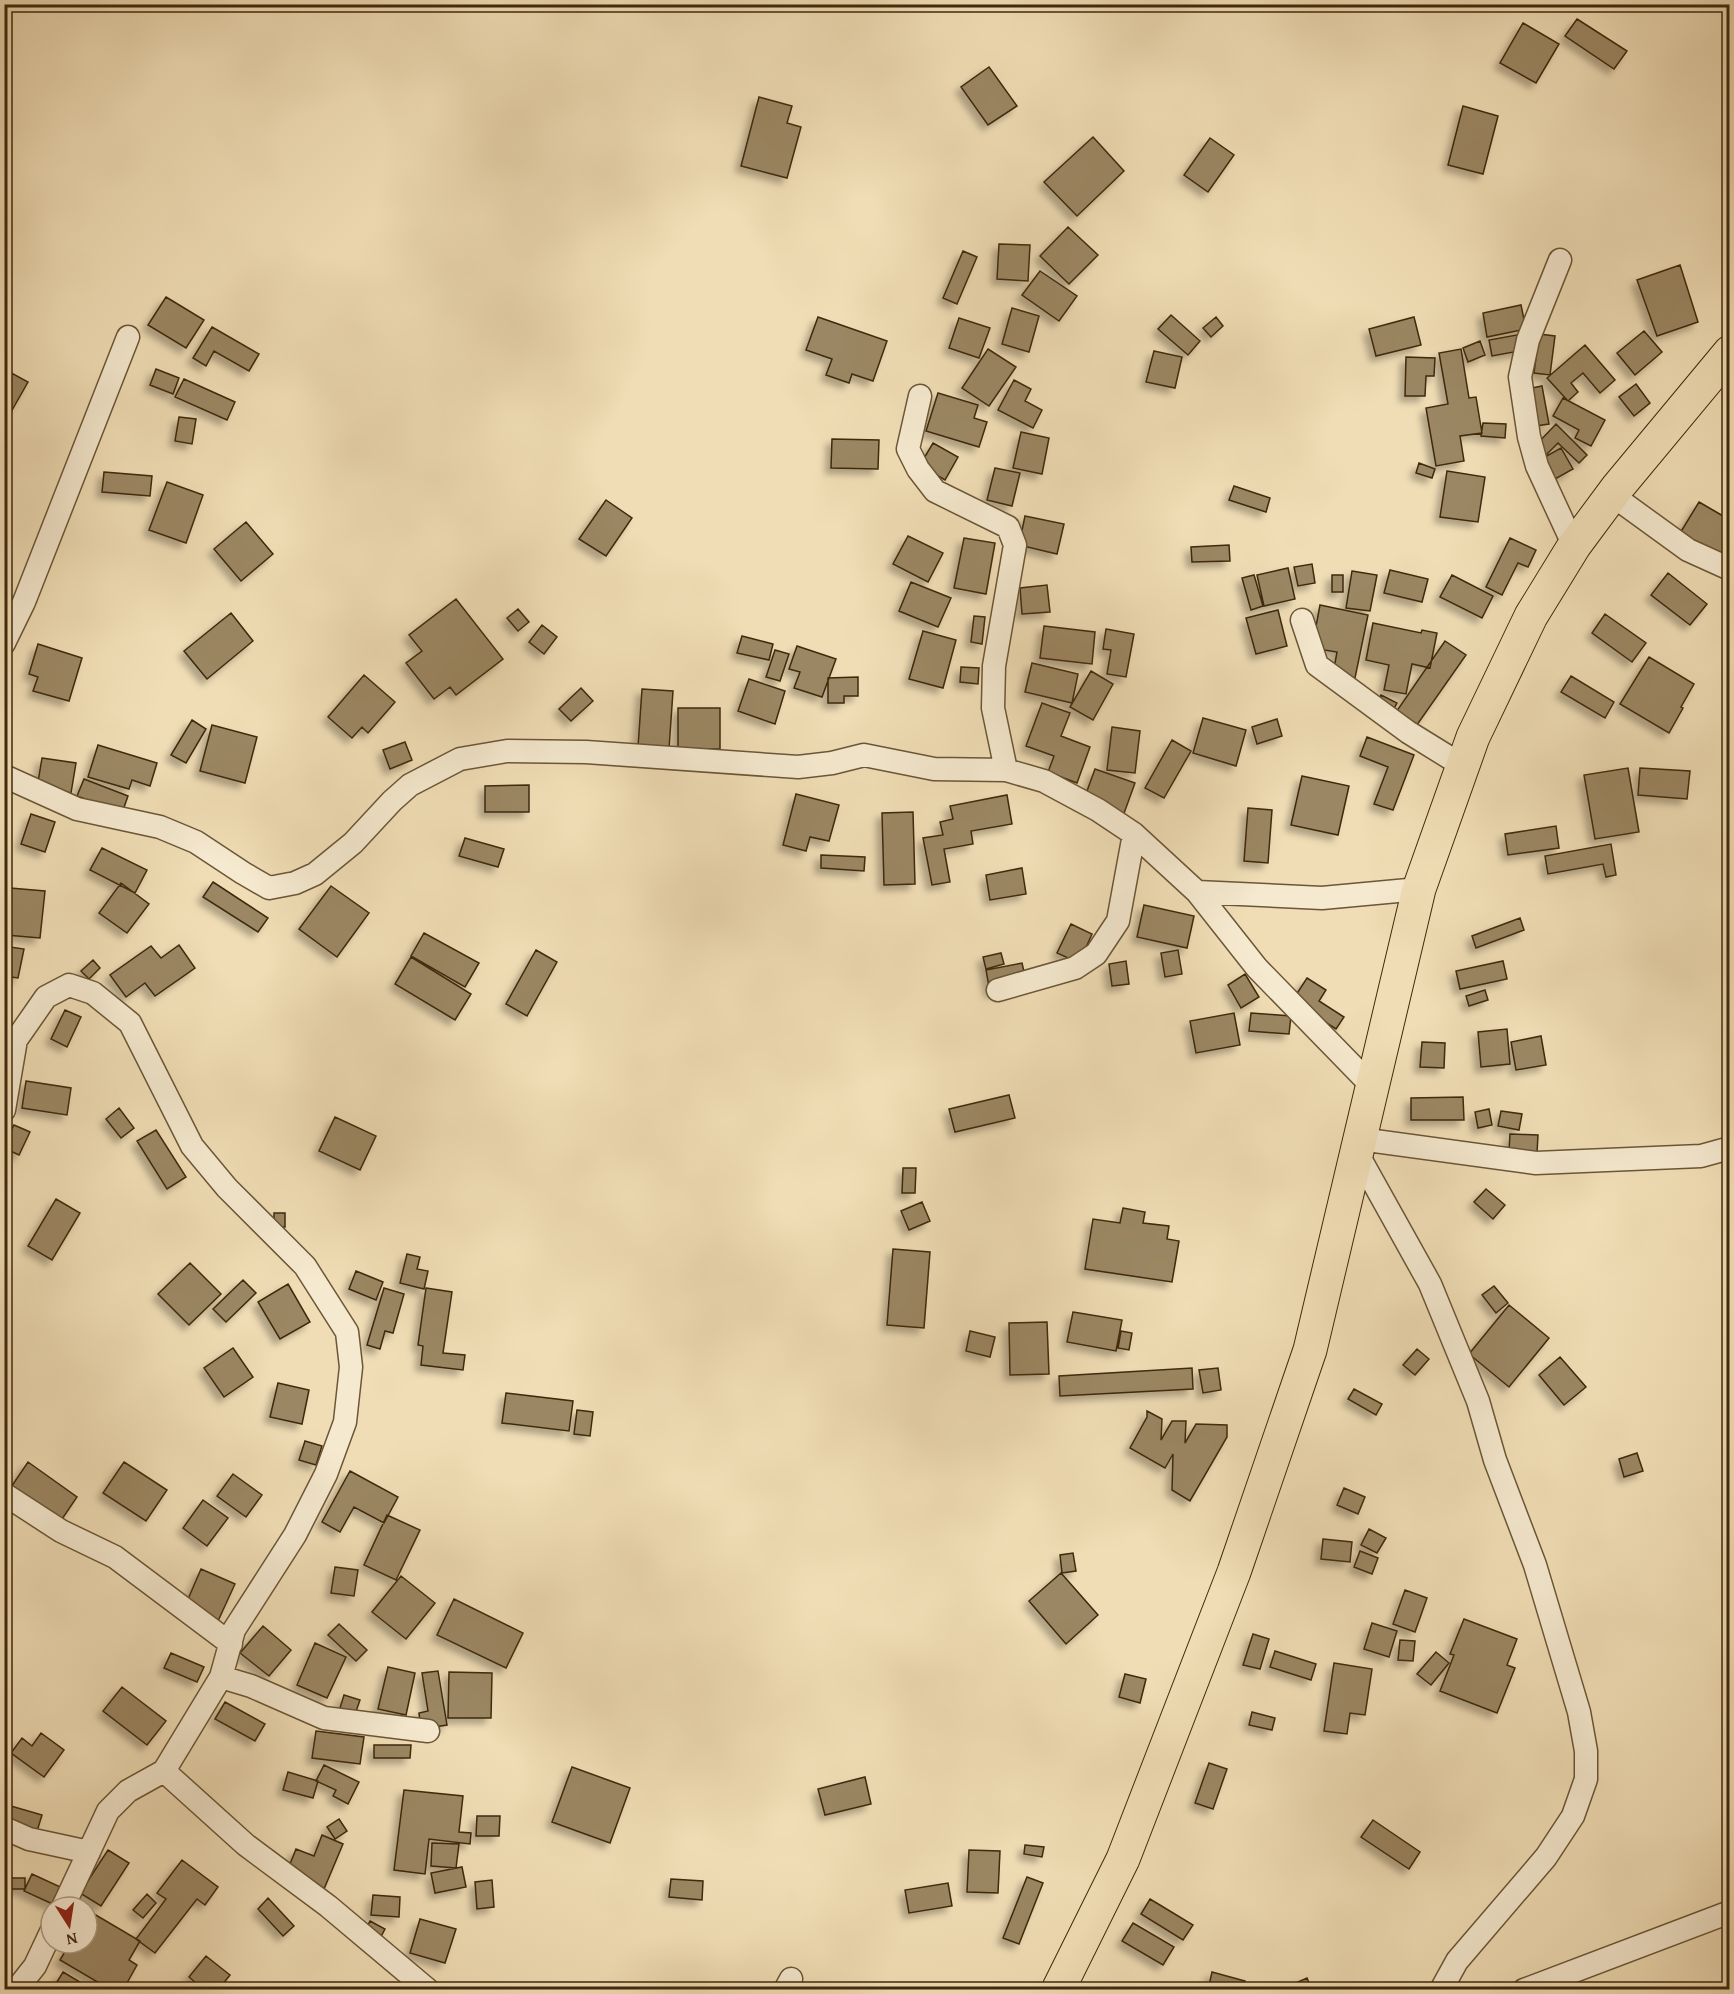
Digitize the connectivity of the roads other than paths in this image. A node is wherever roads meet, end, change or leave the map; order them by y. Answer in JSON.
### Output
{"nodes":[{"id":1,"x":1560,"y":260,"type":"dead end"},
{"id":2,"x":128,"y":337,"type":"dead end"},
{"id":3,"x":1730,"y":352,"type":"edge"},
{"id":4,"x":920,"y":396,"type":"dead end"},
{"id":5,"x":1612,"y":495,"type":"junction"},
{"id":6,"x":1574,"y":546,"type":"junction"},
{"id":7,"x":1730,"y":570,"type":"edge"},
{"id":8,"x":1302,"y":620,"type":"dead end"},
{"id":9,"x":4,"y":643,"type":"edge"},
{"id":10,"x":1463,"y":766,"type":"junction"},
{"id":11,"x":1006,"y":770,"type":"junction"},
{"id":12,"x":4,"y":776,"type":"edge"},
{"id":13,"x":1134,"y":834,"type":"junction"},
{"id":14,"x":1419,"y":889,"type":"junction"},
{"id":15,"x":1197,"y":892,"type":"junction"},
{"id":16,"x":998,"y":990,"type":"dead end"},
{"id":17,"x":1372,"y":1086,"type":"junction"},
{"id":18,"x":4,"y":1110,"type":"edge"},
{"id":19,"x":1358,"y":1146,"type":"junction"},
{"id":20,"x":1730,"y":1148,"type":"edge"},
{"id":21,"x":4,"y":1494,"type":"edge"},
{"id":22,"x":231,"y":1644,"type":"junction"},
{"id":23,"x":221,"y":1677,"type":"junction"},
{"id":24,"x":428,"y":1731,"type":"dead end"},
{"id":25,"x":164,"y":1771,"type":"junction"},
{"id":26,"x":4,"y":1828,"type":"edge"},
{"id":27,"x":89,"y":1852,"type":"junction"},
{"id":28,"x":69,"y":1895,"type":"edge"},
{"id":29,"x":1730,"y":1912,"type":"edge"},
{"id":30,"x":40,"y":1955,"type":"edge"},
{"id":31,"x":16,"y":1989,"type":"edge"},
{"id":32,"x":428,"y":1989,"type":"edge"},
{"id":33,"x":1058,"y":1989,"type":"edge"},
{"id":34,"x":1441,"y":1989,"type":"edge"},
{"id":35,"x":1524,"y":1989,"type":"edge"}],
"edges":[{"from":1,"to":6,"type":"street"},
{"from":2,"to":9,"type":"street"},
{"from":3,"to":5,"type":"main road"},
{"from":4,"to":11,"type":"street"},
{"from":5,"to":6,"type":"main road"},
{"from":5,"to":7,"type":"street"},
{"from":6,"to":10,"type":"main road"},
{"from":8,"to":10,"type":"street"},
{"from":10,"to":14,"type":"main road"},
{"from":11,"to":12,"type":"street"},
{"from":11,"to":13,"type":"street"},
{"from":13,"to":15,"type":"street"},
{"from":13,"to":16,"type":"street"},
{"from":14,"to":15,"type":"street"},
{"from":14,"to":17,"type":"main road"},
{"from":15,"to":17,"type":"street"},
{"from":17,"to":19,"type":"main road"},
{"from":18,"to":22,"type":"street"},
{"from":19,"to":20,"type":"street"},
{"from":19,"to":33,"type":"main road"},
{"from":19,"to":34,"type":"street"},
{"from":21,"to":22,"type":"street"},
{"from":22,"to":23,"type":"street"},
{"from":23,"to":24,"type":"street"},
{"from":23,"to":25,"type":"street"},
{"from":25,"to":27,"type":"street"},
{"from":25,"to":32,"type":"street"},
{"from":26,"to":27,"type":"street"},
{"from":27,"to":28,"type":"street"},
{"from":29,"to":35,"type":"street"},
{"from":30,"to":31,"type":"street"}]}
